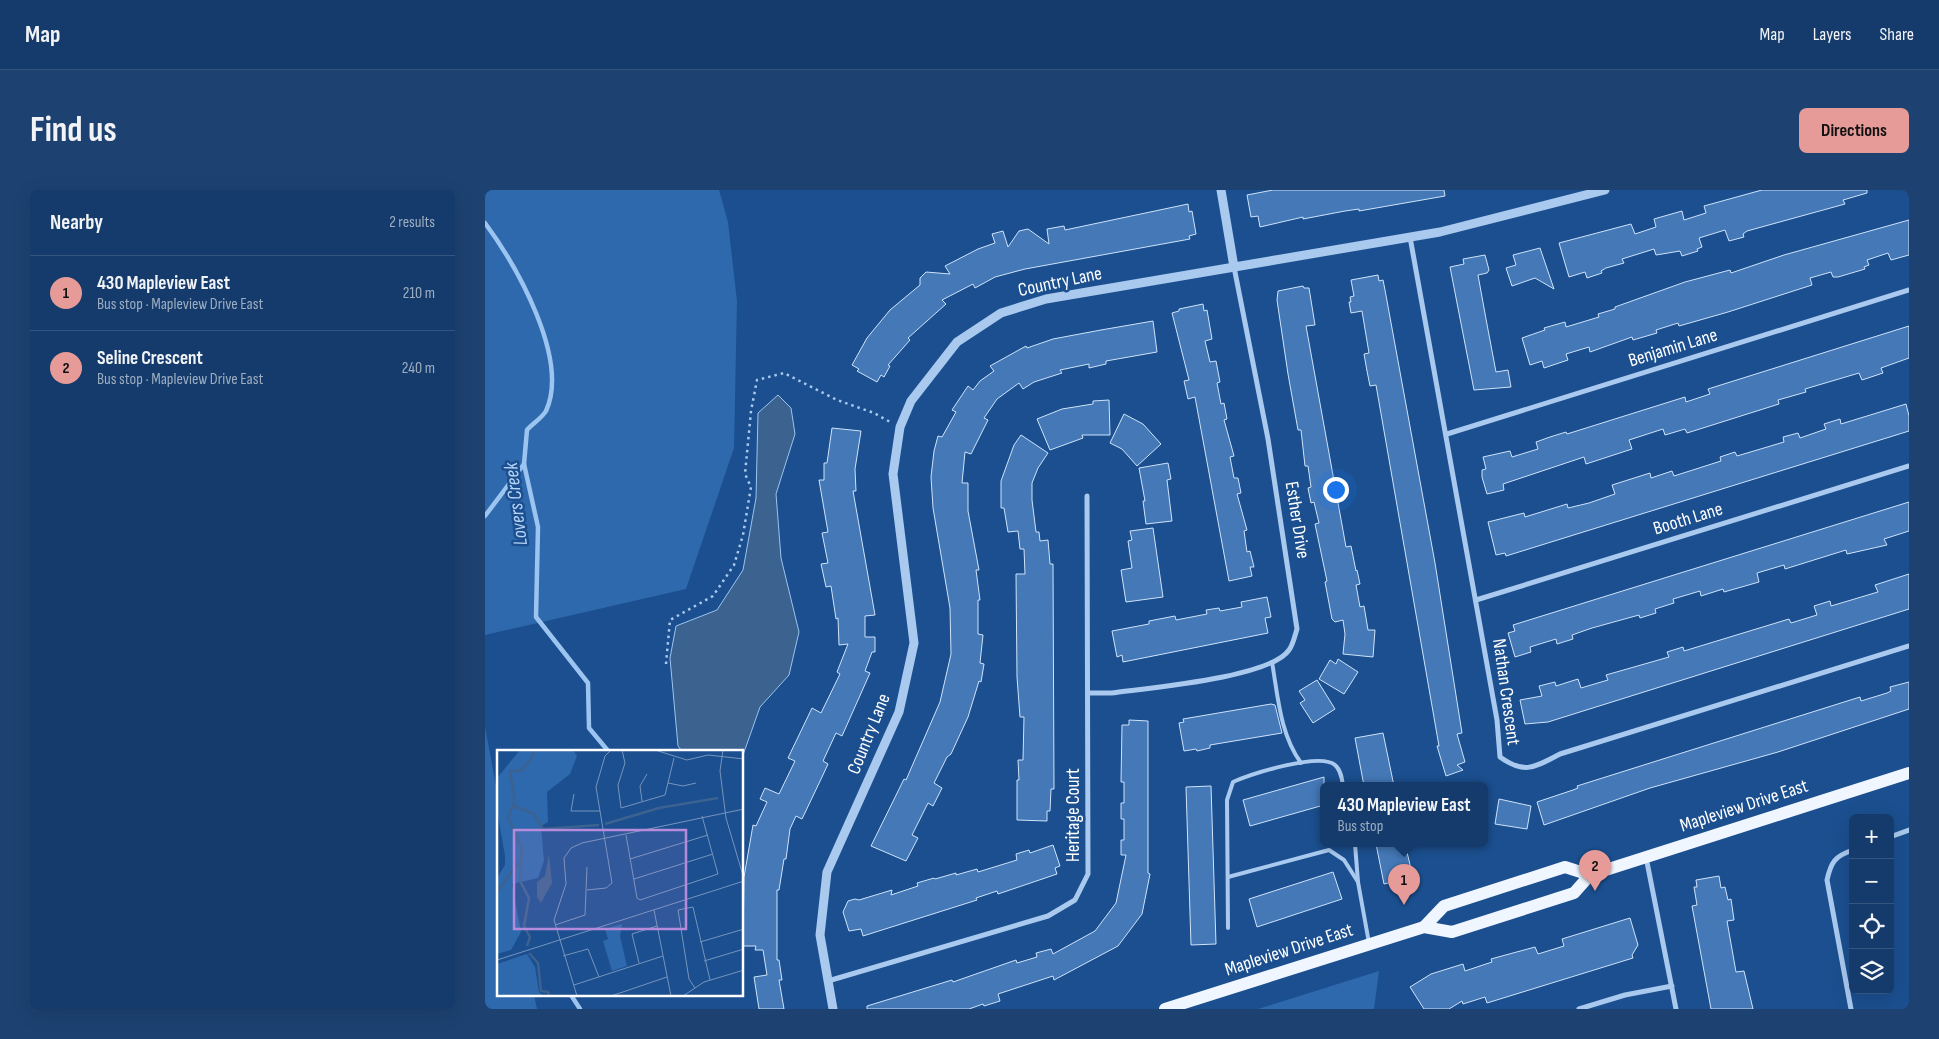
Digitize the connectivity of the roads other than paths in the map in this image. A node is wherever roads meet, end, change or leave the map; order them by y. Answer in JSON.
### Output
{"nodes":[{"id":1,"x":1221,"y":190,"type":"edge"},
{"id":2,"x":1605,"y":190,"type":"edge"},
{"id":3,"x":1410,"y":237,"type":"junction"},
{"id":4,"x":1233,"y":267,"type":"junction"},
{"id":5,"x":1909,"y":290,"type":"edge"},
{"id":6,"x":1447,"y":434,"type":"junction"},
{"id":7,"x":1909,"y":466,"type":"edge"},
{"id":8,"x":1087,"y":496,"type":"dead end"},
{"id":9,"x":1476,"y":600,"type":"junction"},
{"id":10,"x":1909,"y":646,"type":"edge"},
{"id":11,"x":1272,"y":662,"type":"junction"},
{"id":12,"x":1089,"y":693,"type":"junction"},
{"id":13,"x":1301,"y":763,"type":"junction"},
{"id":14,"x":1909,"y":773,"type":"edge"},
{"id":15,"x":1342,"y":782,"type":"edge"},
{"id":16,"x":1909,"y":830,"type":"edge"},
{"id":17,"x":1894,"y":836,"type":"edge"},
{"id":18,"x":1355,"y":847,"type":"edge"},
{"id":19,"x":1849,"y":851,"type":"edge"},
{"id":20,"x":1646,"y":857,"type":"junction"},
{"id":21,"x":1590,"y":875,"type":"junction"},
{"id":22,"x":1228,"y":877,"type":"junction"},
{"id":23,"x":1358,"y":882,"type":"junction"},
{"id":24,"x":1424,"y":927,"type":"junction"},
{"id":25,"x":1228,"y":928,"type":"dead end"},
{"id":26,"x":1370,"y":944,"type":"junction"},
{"id":27,"x":827,"y":982,"type":"junction"},
{"id":28,"x":1671,"y":986,"type":"junction"},
{"id":29,"x":833,"y":1009,"type":"edge"},
{"id":30,"x":1165,"y":1009,"type":"edge"},
{"id":31,"x":1579,"y":1009,"type":"edge"},
{"id":32,"x":1676,"y":1009,"type":"edge"},
{"id":33,"x":1851,"y":1009,"type":"edge"}],
"edges":[{"from":1,"to":4,"type":"street","name":"Esther Drive"},
{"from":2,"to":3,"type":"street","name":"Country Lane"},
{"from":3,"to":4,"type":"street","name":"Country Lane"},
{"from":3,"to":6,"type":"street","name":"Nathan Crescent"},
{"from":4,"to":11,"type":"street","name":"Esther Drive"},
{"from":4,"to":27,"type":"street","name":"Country Lane"},
{"from":5,"to":6,"type":"street","name":"Benjamin Lane"},
{"from":6,"to":9,"type":"street","name":"Nathan Crescent"},
{"from":7,"to":9,"type":"street","name":"Booth Lane"},
{"from":8,"to":12,"type":"street","name":"Heritage Court"},
{"from":9,"to":10,"type":"street","name":"Nathan Crescent"},
{"from":11,"to":12,"type":"street","name":"Esther Drive"},
{"from":11,"to":13,"type":"lane"},
{"from":12,"to":27,"type":"street","name":"Heritage Court"},
{"from":13,"to":15,"type":"lane"},
{"from":13,"to":22,"type":"lane"},
{"from":14,"to":20,"type":"main road","name":"Mapleview Drive East"},
{"from":16,"to":17,"type":"street"},
{"from":18,"to":23,"type":"lane"},
{"from":19,"to":33,"type":"street"},
{"from":20,"to":21,"type":"main road","name":"Mapleview Drive East"},
{"from":20,"to":28,"type":"street"},
{"from":21,"to":24,"type":"main road","name":"Mapleview Drive East"},
{"from":21,"to":24,"type":"main road","name":"Mapleview Drive East"},
{"from":22,"to":23,"type":"lane"},
{"from":22,"to":25,"type":"lane"},
{"from":23,"to":26,"type":"lane"},
{"from":24,"to":26,"type":"main road","name":"Mapleview Drive East"},
{"from":26,"to":30,"type":"main road","name":"Mapleview Drive East"},
{"from":27,"to":29,"type":"street","name":"Country Lane"},
{"from":28,"to":31,"type":"street"},
{"from":28,"to":32,"type":"street"}]}
